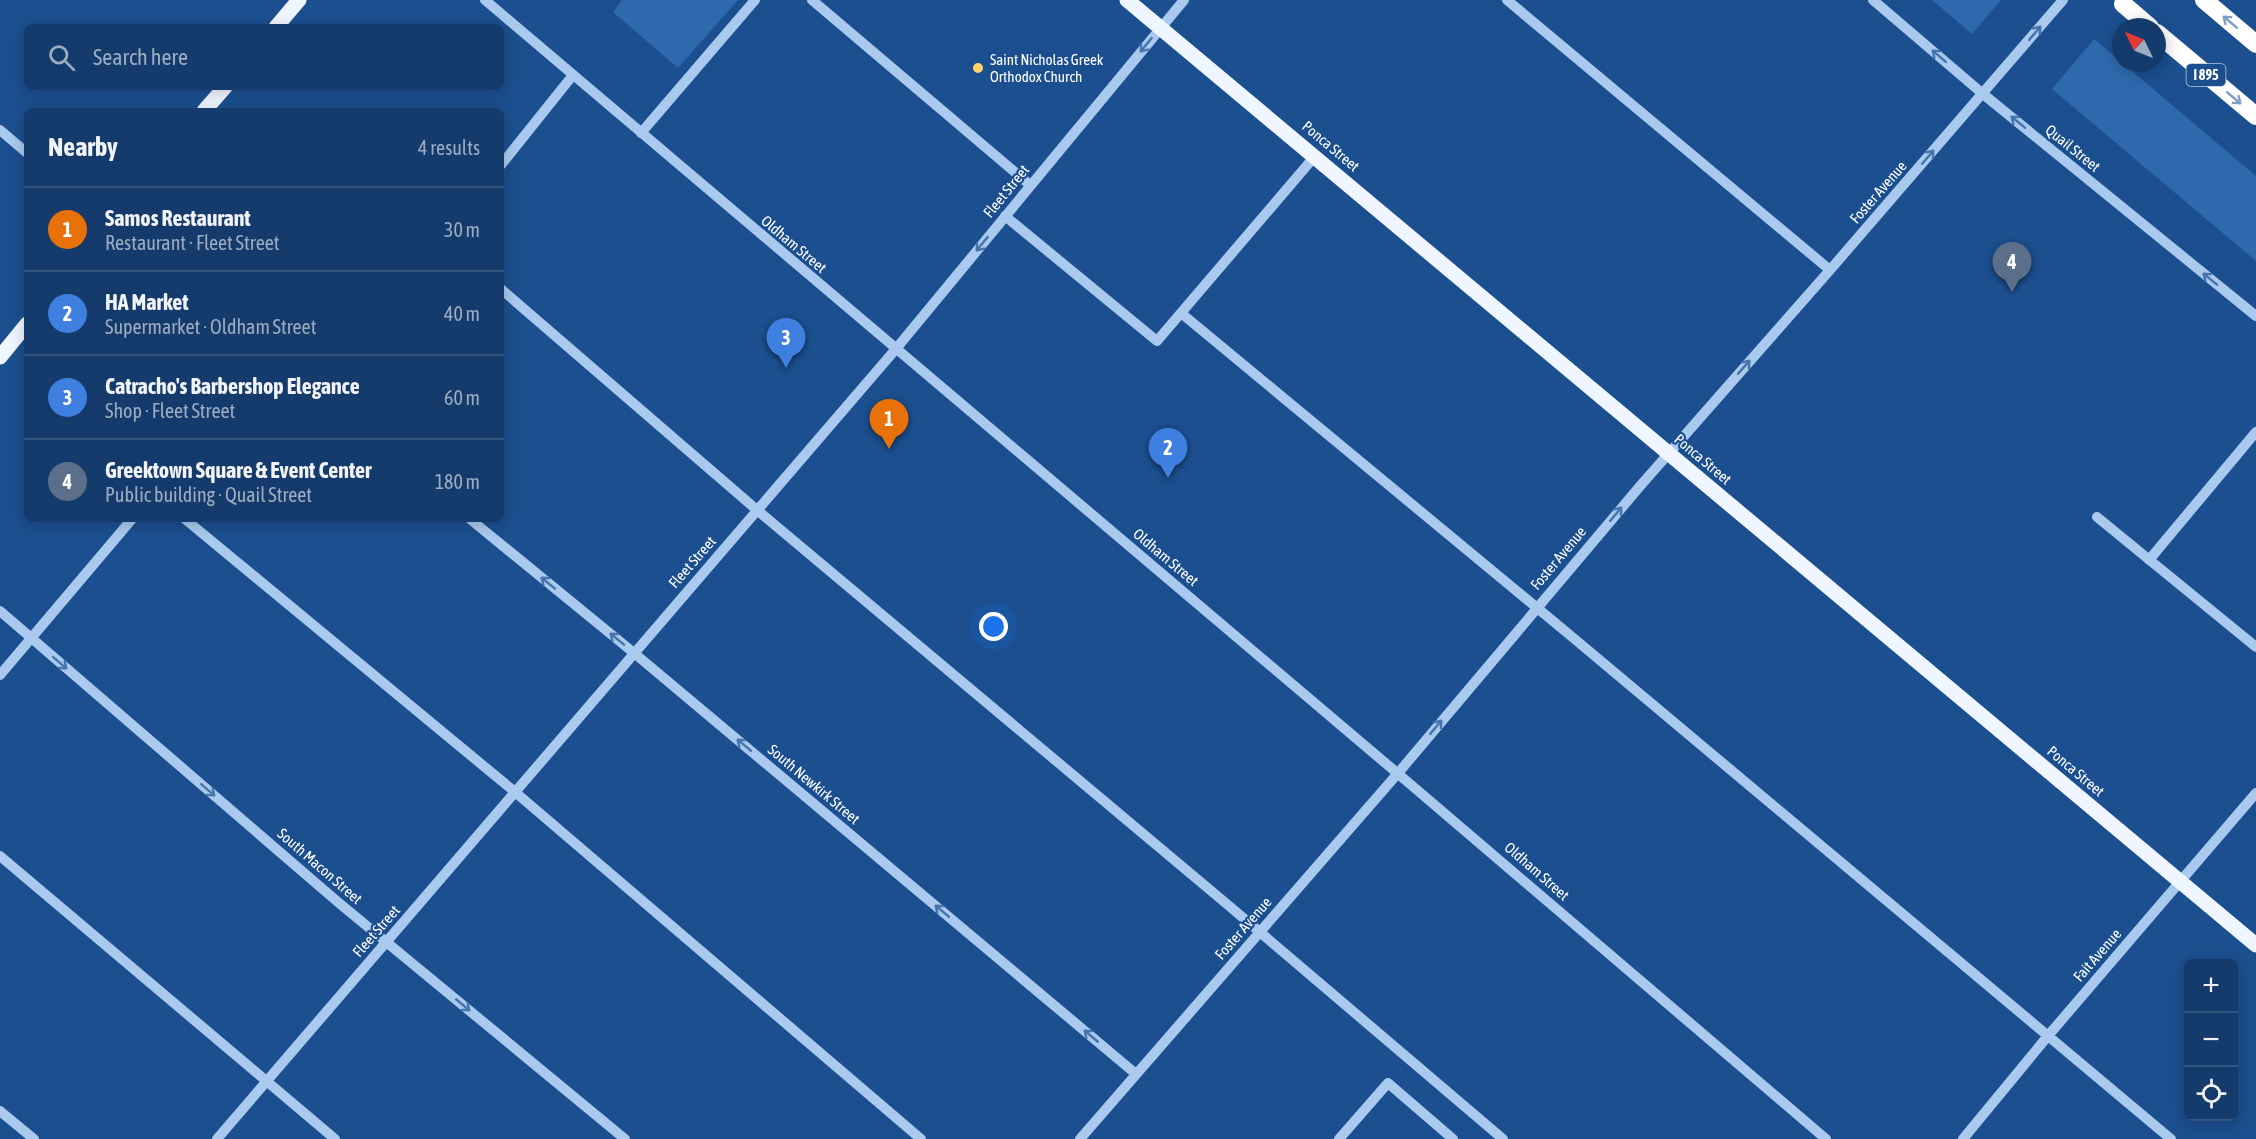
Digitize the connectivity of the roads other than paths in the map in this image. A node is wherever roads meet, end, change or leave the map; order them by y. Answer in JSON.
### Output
{"nodes":[{"id":1,"x":299,"y":0,"type":"edge"},
{"id":2,"x":485,"y":0,"type":"edge"},
{"id":3,"x":755,"y":0,"type":"edge"},
{"id":4,"x":812,"y":0,"type":"edge"},
{"id":5,"x":1127,"y":0,"type":"edge"},
{"id":6,"x":1184,"y":0,"type":"edge"},
{"id":7,"x":1508,"y":0,"type":"edge"},
{"id":8,"x":1873,"y":0,"type":"edge"},
{"id":9,"x":2063,"y":0,"type":"edge"},
{"id":10,"x":2204,"y":0,"type":"edge"},
{"id":11,"x":2123,"y":4,"type":"dead end"},
{"id":12,"x":2139,"y":18,"type":"edge"},
{"id":13,"x":279,"y":24,"type":"edge"},
{"id":14,"x":1160,"y":28,"type":"junction"},
{"id":15,"x":2166,"y":41,"type":"edge"},
{"id":16,"x":2256,"y":44,"type":"edge"},
{"id":17,"x":573,"y":75,"type":"junction"},
{"id":18,"x":222,"y":90,"type":"edge"},
{"id":19,"x":1983,"y":94,"type":"junction"},
{"id":20,"x":207,"y":108,"type":"edge"},
{"id":21,"x":2256,"y":117,"type":"edge"},
{"id":22,"x":0,"y":130,"type":"edge"},
{"id":23,"x":641,"y":133,"type":"junction"},
{"id":24,"x":24,"y":150,"type":"edge"},
{"id":25,"x":1315,"y":156,"type":"junction"},
{"id":26,"x":504,"y":161,"type":"edge"},
{"id":27,"x":1030,"y":185,"type":"junction"},
{"id":28,"x":1005,"y":216,"type":"junction"},
{"id":29,"x":1830,"y":270,"type":"junction"},
{"id":30,"x":504,"y":292,"type":"edge"},
{"id":31,"x":1181,"y":313,"type":"junction"},
{"id":32,"x":2256,"y":316,"type":"edge"},
{"id":33,"x":24,"y":328,"type":"edge"},
{"id":34,"x":895,"y":350,"type":"junction"},
{"id":35,"x":0,"y":357,"type":"edge"},
{"id":36,"x":2256,"y":432,"type":"edge"},
{"id":37,"x":1668,"y":453,"type":"junction"},
{"id":38,"x":757,"y":510,"type":"junction"},
{"id":39,"x":2097,"y":517,"type":"dead end"},
{"id":40,"x":129,"y":522,"type":"edge"},
{"id":41,"x":189,"y":522,"type":"edge"},
{"id":42,"x":474,"y":522,"type":"edge"},
{"id":43,"x":2149,"y":560,"type":"junction"},
{"id":44,"x":1536,"y":607,"type":"junction"},
{"id":45,"x":0,"y":611,"type":"edge"},
{"id":46,"x":31,"y":638,"type":"junction"},
{"id":47,"x":2256,"y":647,"type":"edge"},
{"id":48,"x":634,"y":653,"type":"junction"},
{"id":49,"x":0,"y":675,"type":"edge"},
{"id":50,"x":1399,"y":772,"type":"junction"},
{"id":51,"x":515,"y":792,"type":"junction"},
{"id":52,"x":2256,"y":793,"type":"edge"},
{"id":53,"x":0,"y":856,"type":"edge"},
{"id":54,"x":2181,"y":881,"type":"junction"},
{"id":55,"x":1260,"y":932,"type":"junction"},
{"id":56,"x":386,"y":942,"type":"junction"},
{"id":57,"x":2256,"y":945,"type":"edge"},
{"id":58,"x":2047,"y":1037,"type":"junction"},
{"id":59,"x":1136,"y":1074,"type":"junction"},
{"id":60,"x":267,"y":1082,"type":"junction"},
{"id":61,"x":0,"y":1111,"type":"edge"},
{"id":62,"x":34,"y":1139,"type":"edge"},
{"id":63,"x":217,"y":1139,"type":"edge"},
{"id":64,"x":334,"y":1139,"type":"edge"},
{"id":65,"x":625,"y":1139,"type":"edge"},
{"id":66,"x":921,"y":1139,"type":"edge"},
{"id":67,"x":1080,"y":1139,"type":"edge"},
{"id":68,"x":1339,"y":1139,"type":"edge"},
{"id":69,"x":1454,"y":1139,"type":"edge"},
{"id":70,"x":1503,"y":1139,"type":"edge"},
{"id":71,"x":1826,"y":1139,"type":"edge"},
{"id":72,"x":1964,"y":1139,"type":"edge"},
{"id":73,"x":2171,"y":1139,"type":"edge"}],
"edges":[{"from":1,"to":13,"type":"main road"},
{"from":2,"to":17,"type":"street","name":"Oldham Street"},
{"from":3,"to":23,"type":"street"},
{"from":4,"to":27,"type":"street"},
{"from":5,"to":14,"type":"main road","name":"Ponca Street"},
{"from":6,"to":14,"type":"street","name":"Fleet Street"},
{"from":7,"to":29,"type":"street"},
{"from":19,"to":8,"type":"street","name":"Quail Street","one_way":true},
{"from":19,"to":9,"type":"street","name":"Foster Avenue","one_way":true},
{"from":16,"to":10,"type":"highway","one_way":true},
{"from":11,"to":12,"type":"highway"},
{"from":14,"to":25,"type":"main road","name":"Ponca Street"},
{"from":14,"to":27,"type":"street","name":"Fleet Street","one_way":true},
{"from":15,"to":21,"type":"highway","number":"I 895","one_way":true},
{"from":17,"to":23,"type":"street","name":"Oldham Street"},
{"from":17,"to":26,"type":"street"},
{"from":18,"to":20,"type":"main road"},
{"from":29,"to":19,"type":"street","name":"Foster Avenue","one_way":true},
{"from":32,"to":19,"type":"street","name":"Quail Street","one_way":true},
{"from":22,"to":24,"type":"street"},
{"from":23,"to":34,"type":"street","name":"Oldham Street"},
{"from":25,"to":31,"type":"street"},
{"from":25,"to":37,"type":"main road","name":"Ponca Street"},
{"from":27,"to":28,"type":"street","name":"Fleet Street"},
{"from":28,"to":31,"type":"street"},
{"from":28,"to":34,"type":"street","name":"Fleet Street","one_way":true},
{"from":37,"to":29,"type":"street","name":"Foster Avenue","one_way":true},
{"from":30,"to":38,"type":"street"},
{"from":31,"to":44,"type":"street"},
{"from":33,"to":35,"type":"main road"},
{"from":34,"to":38,"type":"street","name":"Fleet Street"},
{"from":34,"to":50,"type":"street","name":"Oldham Street"},
{"from":36,"to":43,"type":"street"},
{"from":44,"to":37,"type":"street","name":"Foster Avenue","one_way":true},
{"from":37,"to":54,"type":"main road","name":"Ponca Street"},
{"from":38,"to":48,"type":"street","name":"Fleet Street"},
{"from":38,"to":55,"type":"street"},
{"from":39,"to":43,"type":"street"},
{"from":40,"to":46,"type":"street"},
{"from":41,"to":51,"type":"street"},
{"from":48,"to":42,"type":"street","name":"South Newkirk Street","one_way":true},
{"from":43,"to":47,"type":"street"},
{"from":50,"to":44,"type":"street","name":"Foster Avenue","one_way":true},
{"from":44,"to":58,"type":"street"},
{"from":45,"to":46,"type":"street","name":"South Macon Street"},
{"from":46,"to":49,"type":"street"},
{"from":46,"to":56,"type":"street","name":"South Macon Street","one_way":true},
{"from":48,"to":51,"type":"street","name":"Fleet Street"},
{"from":59,"to":48,"type":"street","name":"South Newkirk Street","one_way":true},
{"from":50,"to":55,"type":"street","name":"Foster Avenue"},
{"from":50,"to":71,"type":"street","name":"Oldham Street"},
{"from":51,"to":56,"type":"street","name":"Fleet Street"},
{"from":51,"to":66,"type":"street"},
{"from":52,"to":54,"type":"street","name":"Fait Avenue"},
{"from":53,"to":60,"type":"street"},
{"from":54,"to":57,"type":"main road","name":"Ponca Street"},
{"from":54,"to":58,"type":"street","name":"Fait Avenue"},
{"from":55,"to":59,"type":"street","name":"Foster Avenue"},
{"from":55,"to":70,"type":"street"},
{"from":56,"to":60,"type":"street","name":"Fleet Street"},
{"from":56,"to":65,"type":"street","name":"South Macon Street","one_way":true},
{"from":58,"to":72,"type":"street","name":"Fait Avenue"},
{"from":58,"to":73,"type":"street"},
{"from":59,"to":67,"type":"street","name":"Foster Avenue"},
{"from":60,"to":63,"type":"street","name":"Fleet Street"},
{"from":60,"to":64,"type":"street"},
{"from":61,"to":62,"type":"street"},
{"from":68,"to":69,"type":"street"}]}
